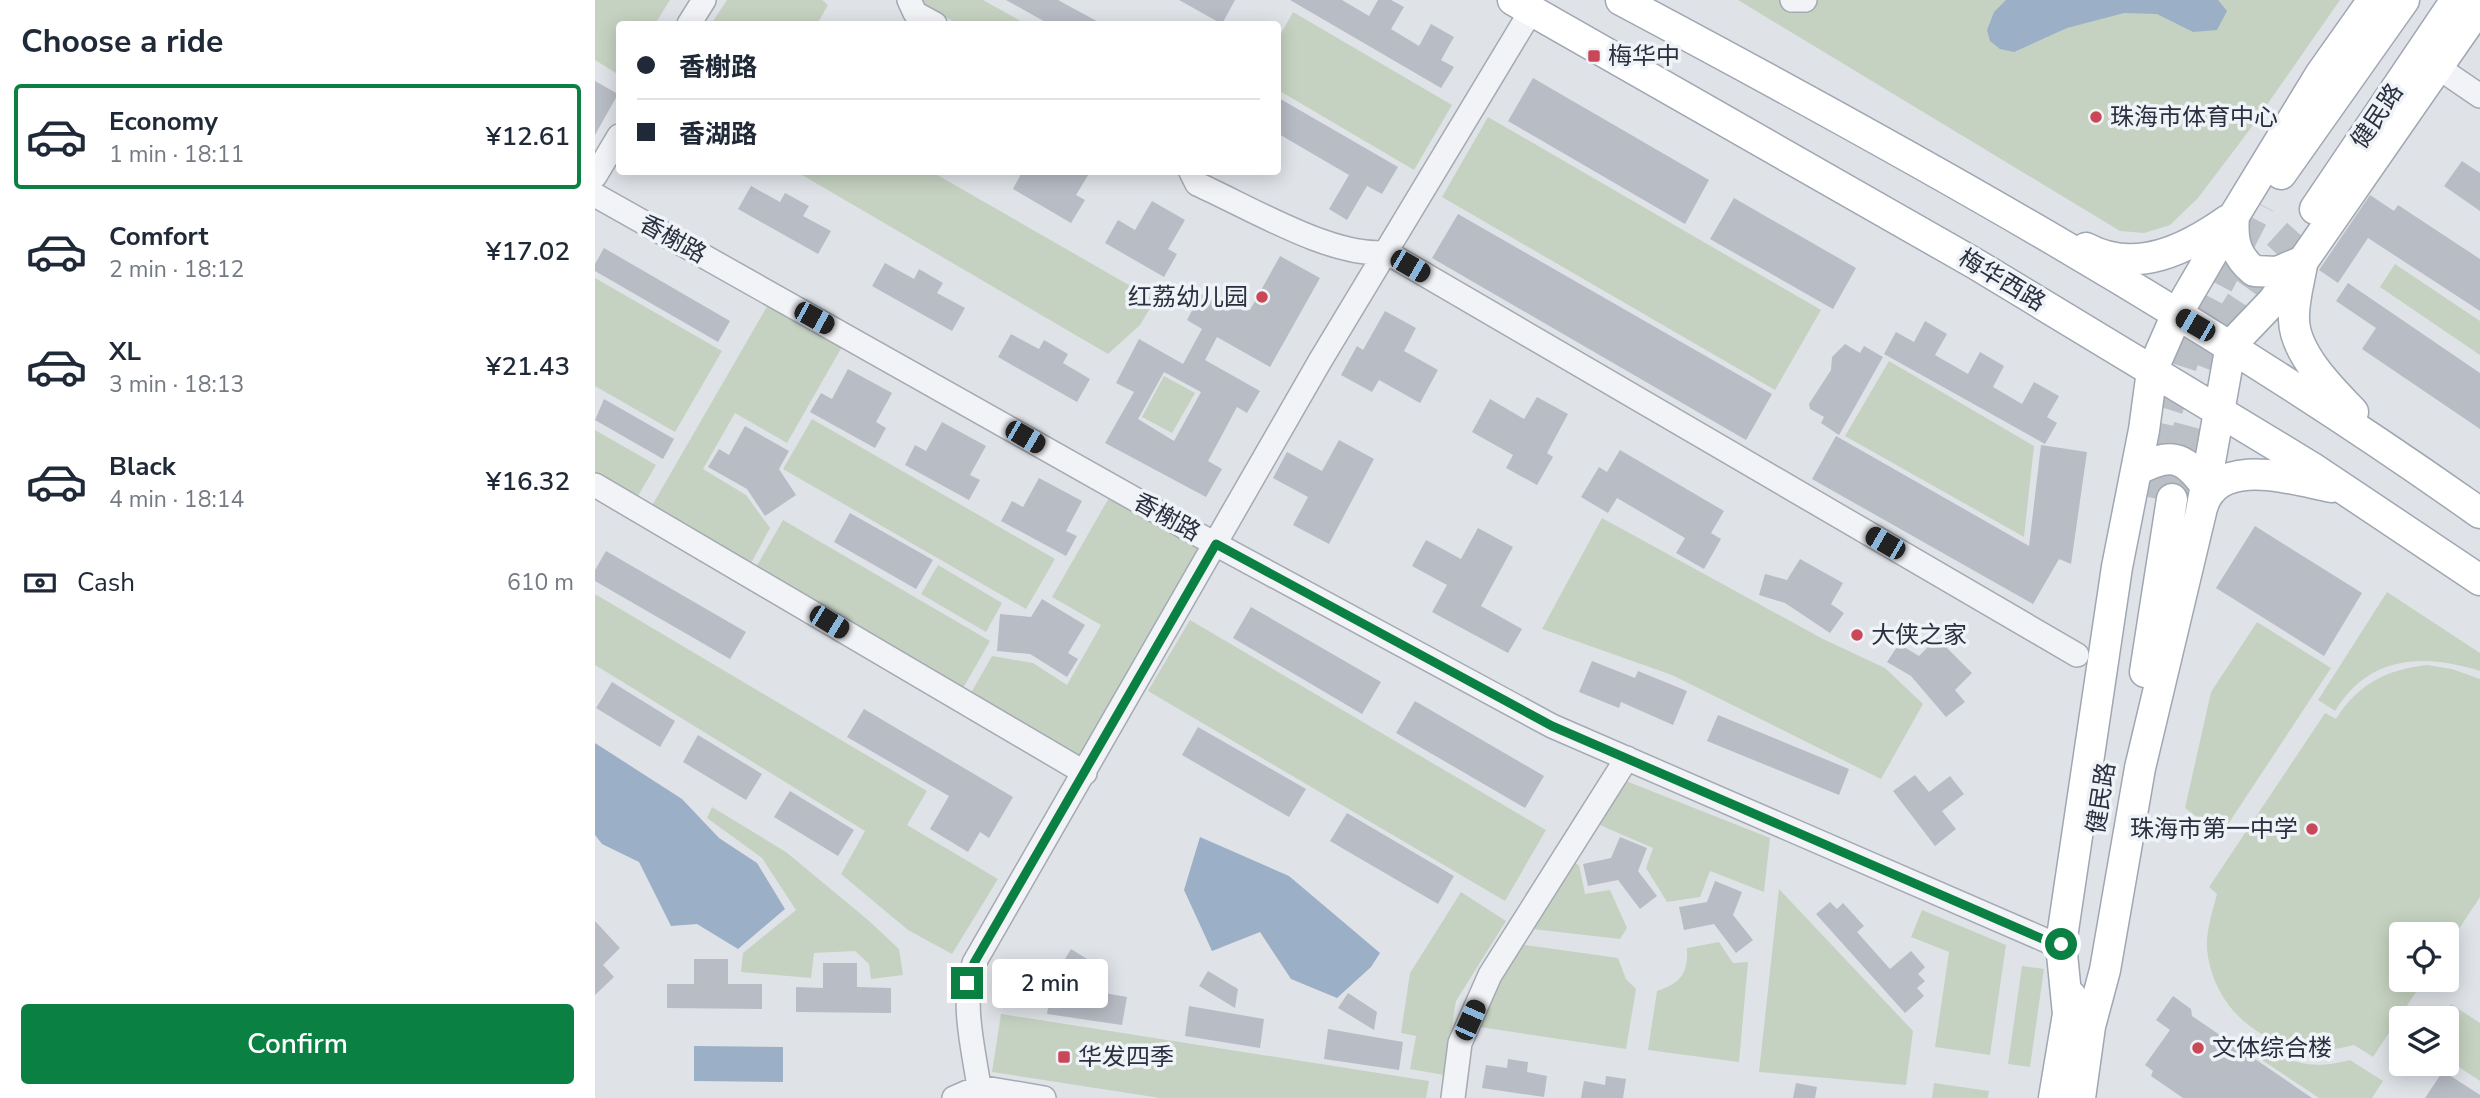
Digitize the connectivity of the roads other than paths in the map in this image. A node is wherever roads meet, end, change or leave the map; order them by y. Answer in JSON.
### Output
{"nodes":[{"id":1,"x":704,"y":0,"type":"edge"},
{"id":2,"x":909,"y":0,"type":"edge"},
{"id":3,"x":1621,"y":0,"type":"edge"},
{"id":4,"x":1792,"y":0,"type":"edge"},
{"id":5,"x":1805,"y":0,"type":"edge"},
{"id":6,"x":2373,"y":0,"type":"edge"},
{"id":7,"x":2404,"y":0,"type":"edge"},
{"id":8,"x":2456,"y":0,"type":"edge"},
{"id":9,"x":1522,"y":6,"type":"edge"},
{"id":10,"x":2480,"y":6,"type":"edge"},
{"id":11,"x":691,"y":21,"type":"edge"},
{"id":12,"x":930,"y":21,"type":"edge"},
{"id":13,"x":2439,"y":68,"type":"junction"},
{"id":14,"x":2480,"y":96,"type":"edge"},
{"id":15,"x":616,"y":141,"type":"edge"},
{"id":16,"x":1193,"y":175,"type":"edge"},
{"id":17,"x":595,"y":176,"type":"edge"},
{"id":18,"x":595,"y":195,"type":"edge"},
{"id":19,"x":2247,"y":210,"type":"junction"},
{"id":20,"x":2006,"y":214,"type":"junction"},
{"id":21,"x":2301,"y":246,"type":"junction"},
{"id":22,"x":1386,"y":252,"type":"junction"},
{"id":23,"x":2177,"y":314,"type":"junction"},
{"id":24,"x":2231,"y":345,"type":"junction"},
{"id":25,"x":2152,"y":371,"type":"junction"},
{"id":26,"x":2218,"y":411,"type":"junction"},
{"id":27,"x":2384,"y":445,"type":"junction"},
{"id":28,"x":2137,"y":470,"type":"junction"},
{"id":29,"x":595,"y":485,"type":"edge"},
{"id":30,"x":2344,"y":489,"type":"junction"},
{"id":31,"x":2160,"y":498,"type":"tunnel mouth"},
{"id":32,"x":2203,"y":499,"type":"junction"},
{"id":33,"x":2480,"y":513,"type":"edge"},
{"id":34,"x":1216,"y":544,"type":"junction"},
{"id":35,"x":2480,"y":580,"type":"edge"},
{"id":36,"x":2077,"y":655,"type":"dead end"},
{"id":37,"x":1627,"y":758,"type":"junction"},
{"id":38,"x":1085,"y":773,"type":"junction"},
{"id":39,"x":2061,"y":947,"type":"junction"},
{"id":40,"x":2079,"y":1022,"type":"junction"},
{"id":41,"x":979,"y":1087,"type":"junction"},
{"id":42,"x":954,"y":1098,"type":"edge"},
{"id":43,"x":1044,"y":1098,"type":"edge"},
{"id":44,"x":1453,"y":1098,"type":"edge"},
{"id":45,"x":2054,"y":1098,"type":"edge"},
{"id":46,"x":2080,"y":1098,"type":"edge"}],
"edges":[{"from":1,"to":11,"type":"street"},
{"from":2,"to":12,"type":"street"},
{"from":3,"to":20,"type":"main road"},
{"from":4,"to":5,"type":"street"},
{"from":6,"to":19,"type":"main road"},
{"from":7,"to":19,"type":"main road","name":"健民路"},
{"from":8,"to":21,"type":"main road","name":"健民路"},
{"from":9,"to":22,"type":"street"},
{"from":9,"to":25,"type":"main road","name":"梅华西路"},
{"from":10,"to":13,"type":"main road"},
{"from":13,"to":14,"type":"street"},
{"from":13,"to":21,"type":"main road"},
{"from":15,"to":17,"type":"street"},
{"from":16,"to":22,"type":"street"},
{"from":18,"to":34,"type":"street","name":"香榭路"},
{"from":19,"to":20,"type":"main road"},
{"from":19,"to":21,"type":"main road"},
{"from":19,"to":23,"type":"main road"},
{"from":20,"to":23,"type":"main road"},
{"from":21,"to":24,"type":"main road"},
{"from":21,"to":27,"type":"main road"},
{"from":22,"to":34,"type":"street"},
{"from":22,"to":36,"type":"street"},
{"from":23,"to":24,"type":"main road"},
{"from":23,"to":25,"type":"main road"},
{"from":24,"to":26,"type":"main road"},
{"from":24,"to":27,"type":"main road"},
{"from":25,"to":26,"type":"main road","name":"梅华西路"},
{"from":25,"to":28,"type":"main road"},
{"from":26,"to":30,"type":"main road","name":"梅华西路"},
{"from":26,"to":32,"type":"main road"},
{"from":27,"to":33,"type":"main road"},
{"from":28,"to":32,"type":"main road"},
{"from":28,"to":39,"type":"main road"},
{"from":29,"to":38,"type":"street"},
{"from":30,"to":32,"type":"main road"},
{"from":30,"to":35,"type":"main road","name":"梅华西路"},
{"from":31,"to":40,"type":"main road","name":"健民路"},
{"from":32,"to":40,"type":"main road"},
{"from":34,"to":37,"type":"street","name":"香榭路"},
{"from":34,"to":38,"type":"street"},
{"from":37,"to":39,"type":"street","name":"香榭路"},
{"from":37,"to":44,"type":"street"},
{"from":38,"to":41,"type":"street"},
{"from":39,"to":40,"type":"main road"},
{"from":40,"to":45,"type":"main road","name":"健民路"},
{"from":40,"to":46,"type":"main road","name":"健民路"},
{"from":41,"to":42,"type":"street"},
{"from":41,"to":43,"type":"street"}]}
